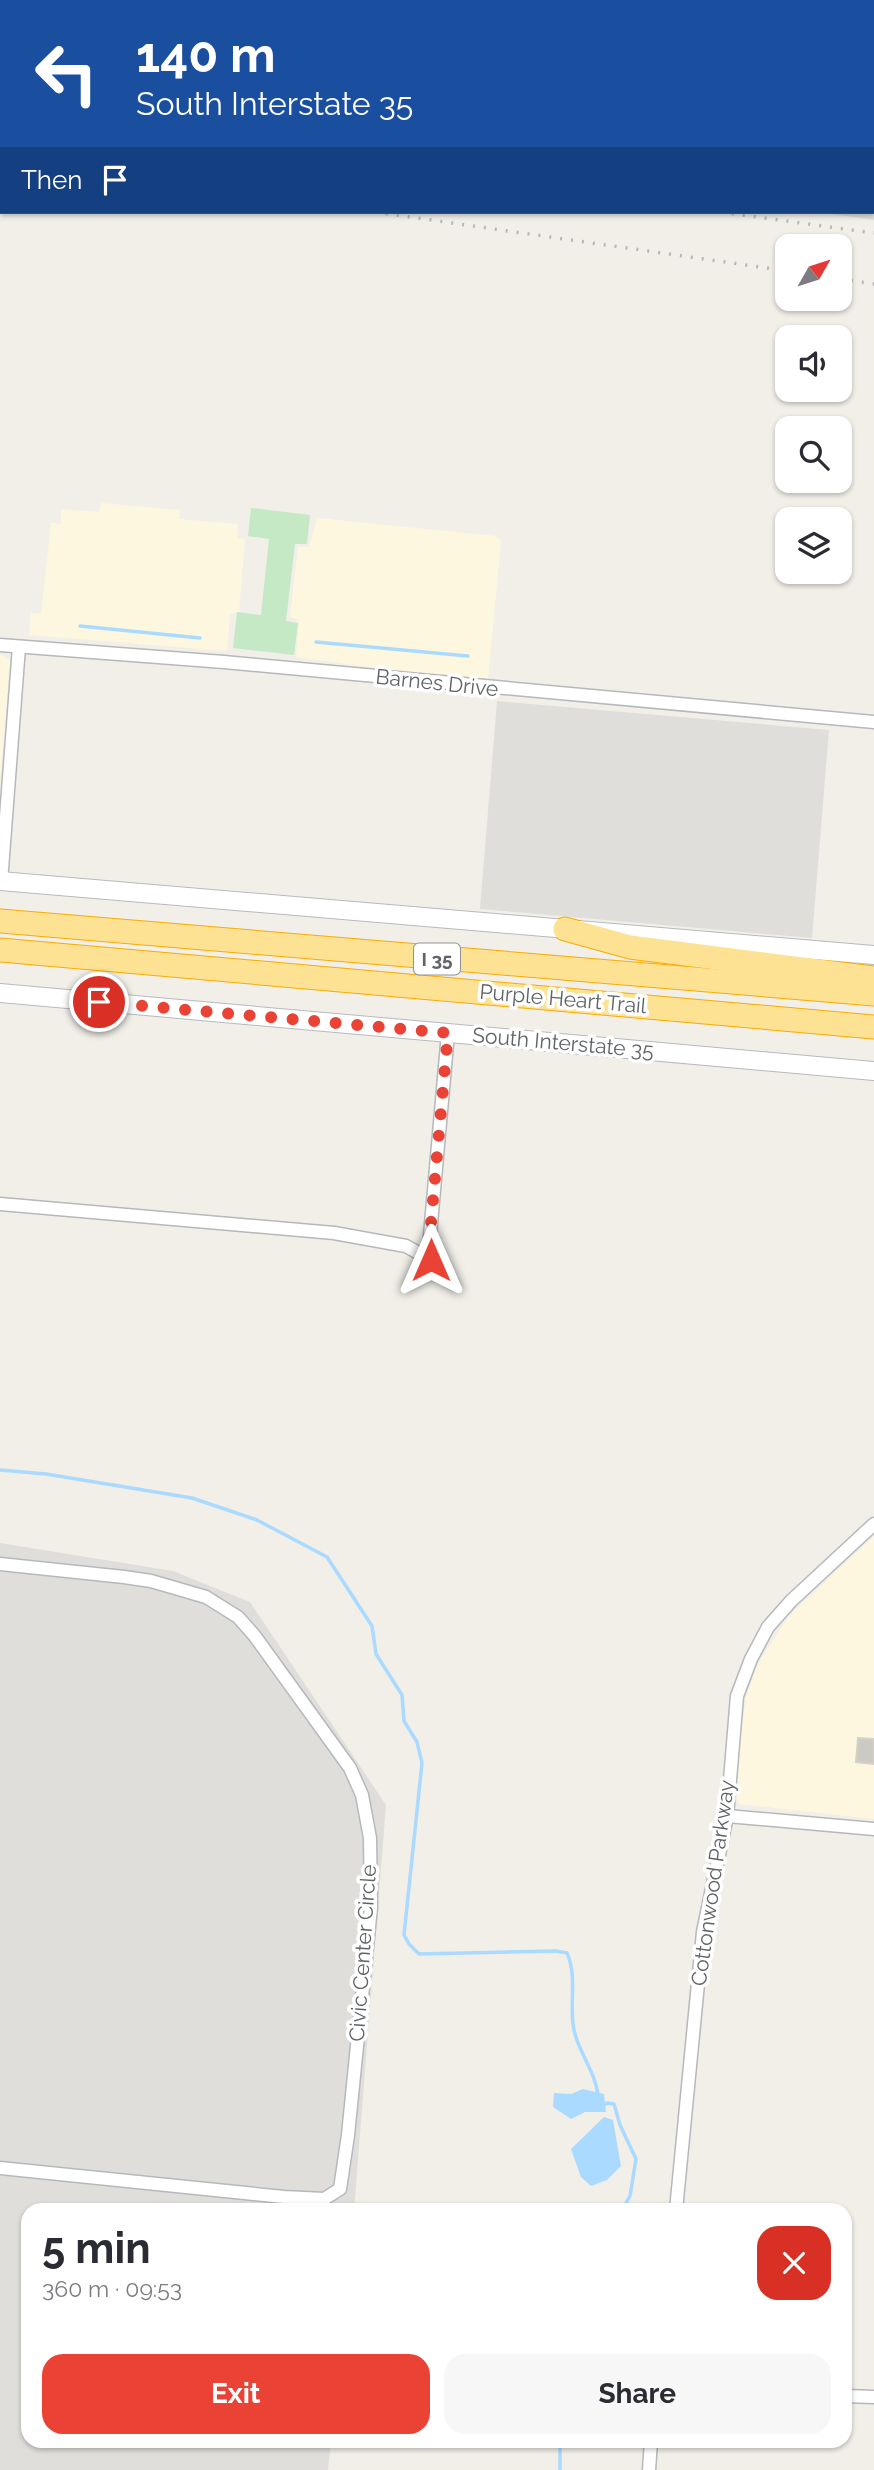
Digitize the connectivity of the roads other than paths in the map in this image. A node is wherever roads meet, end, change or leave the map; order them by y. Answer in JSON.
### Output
{"nodes":[{"id":1,"x":0,"y":645,"type":"edge"},
{"id":2,"x":19,"y":647,"type":"junction"},
{"id":3,"x":874,"y":722,"type":"edge"},
{"id":4,"x":1,"y":882,"type":"edge"},
{"id":5,"x":0,"y":921,"type":"edge"},
{"id":6,"x":565,"y":929,"type":"junction"},
{"id":7,"x":0,"y":950,"type":"edge"},
{"id":8,"x":874,"y":955,"type":"edge"},
{"id":9,"x":874,"y":978,"type":"edge"},
{"id":10,"x":0,"y":993,"type":"edge"},
{"id":11,"x":874,"y":994,"type":"edge"},
{"id":12,"x":813,"y":1022,"type":"junction"},
{"id":13,"x":874,"y":1027,"type":"edge"},
{"id":14,"x":448,"y":1033,"type":"junction"},
{"id":15,"x":874,"y":1033,"type":"edge"},
{"id":16,"x":874,"y":1071,"type":"edge"},
{"id":17,"x":0,"y":1204,"type":"edge"},
{"id":18,"x":874,"y":1524,"type":"edge"},
{"id":19,"x":0,"y":1564,"type":"edge"},
{"id":20,"x":727,"y":1815,"type":"junction"},
{"id":21,"x":874,"y":1829,"type":"edge"},
{"id":22,"x":0,"y":2168,"type":"edge"},
{"id":23,"x":677,"y":2203,"type":"edge"},
{"id":24,"x":852,"y":2396,"type":"edge"},
{"id":25,"x":874,"y":2397,"type":"edge"},
{"id":26,"x":651,"y":2448,"type":"edge"},
{"id":27,"x":649,"y":2470,"type":"edge"}],
"edges":[{"from":1,"to":2,"type":"street","name":"Barnes Drive"},
{"from":2,"to":3,"type":"street","name":"Barnes Drive"},
{"from":2,"to":4,"type":"street"},
{"from":4,"to":6,"type":"main road"},
{"from":5,"to":11,"type":"highway","name":"Purple Heart Trail","number":"I 35"},
{"from":6,"to":8,"type":"main road"},
{"from":6,"to":9,"type":"highway"},
{"from":7,"to":12,"type":"highway","name":"Purple Heart Trail","number":"I 35"},
{"from":10,"to":14,"type":"main road","name":"South Interstate 35"},
{"from":12,"to":13,"type":"highway","name":"Purple Heart Trail","number":"I 35"},
{"from":12,"to":15,"type":"highway"},
{"from":14,"to":16,"type":"main road","name":"South Interstate 35"},
{"from":14,"to":17,"type":"street"},
{"from":18,"to":20,"type":"street","name":"Cottonwood Parkway"},
{"from":19,"to":22,"type":"street","name":"Civic Center Circle"},
{"from":20,"to":21,"type":"street"},
{"from":20,"to":23,"type":"street","name":"Cottonwood Parkway"},
{"from":24,"to":25,"type":"street"},
{"from":26,"to":27,"type":"street"}]}
